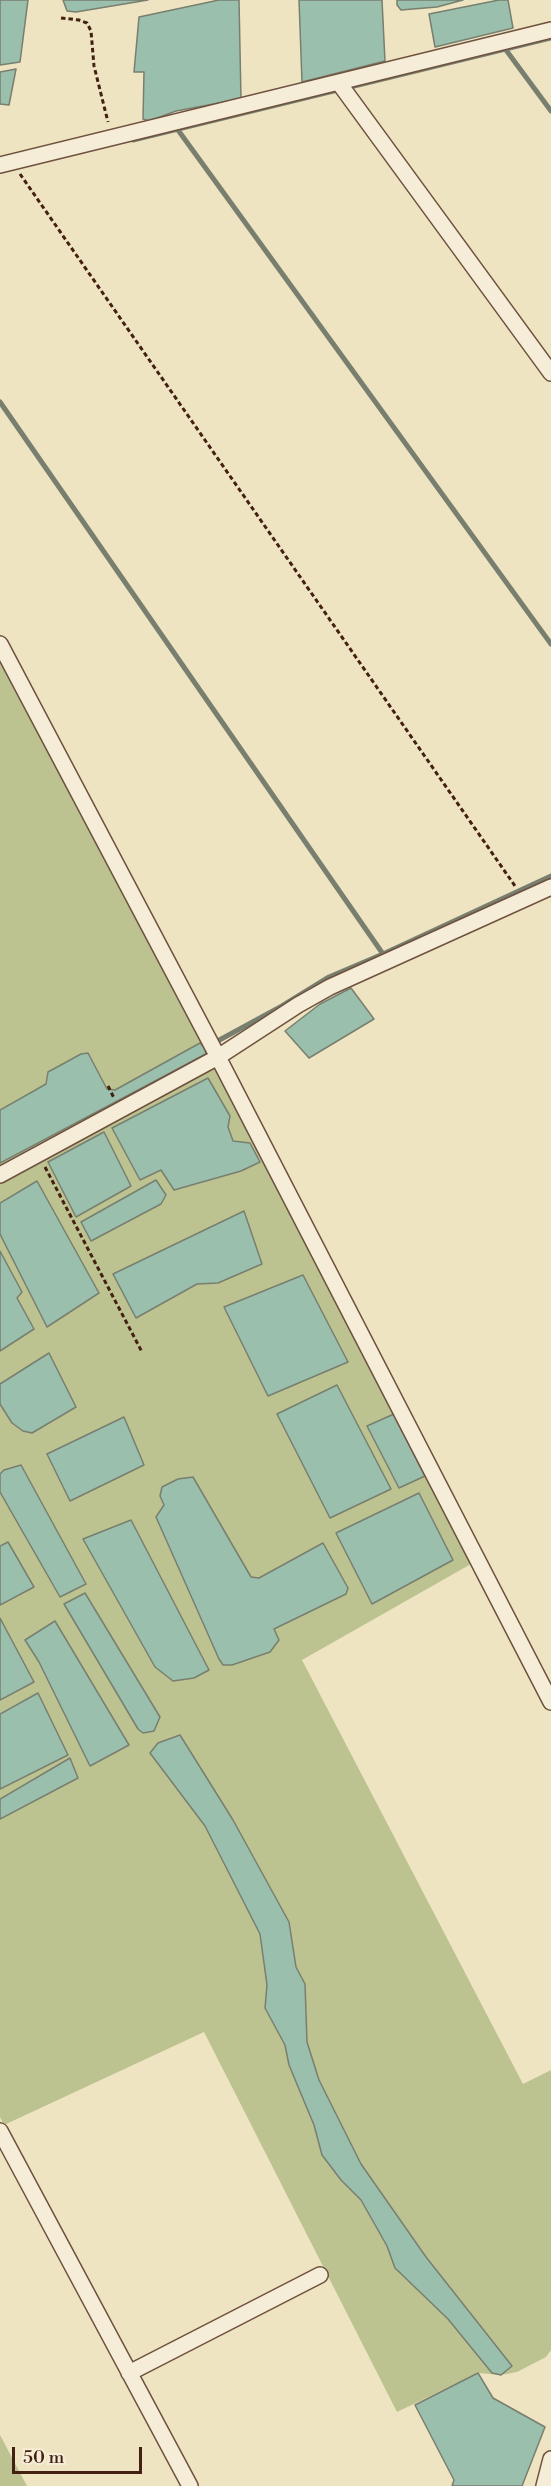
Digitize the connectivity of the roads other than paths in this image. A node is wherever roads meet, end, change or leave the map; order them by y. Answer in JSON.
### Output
{"nodes":[{"id":1,"x":551,"y":30,"type":"edge"},
{"id":2,"x":339,"y":83,"type":"junction"},
{"id":3,"x":6,"y":164,"type":"edge"},
{"id":4,"x":551,"y":373,"type":"edge"},
{"id":5,"x":0,"y":644,"type":"edge"},
{"id":6,"x":551,"y":887,"type":"edge"},
{"id":7,"x":218,"y":1057,"type":"junction"},
{"id":8,"x":0,"y":1175,"type":"edge"},
{"id":9,"x":551,"y":1702,"type":"edge"},
{"id":10,"x":0,"y":2131,"type":"edge"},
{"id":11,"x":320,"y":2275,"type":"dead end"},
{"id":12,"x":129,"y":2373,"type":"junction"},
{"id":13,"x":551,"y":2459,"type":"edge"},
{"id":14,"x":190,"y":2486,"type":"edge"},
{"id":15,"x":544,"y":2486,"type":"edge"}],
"edges":[{"from":1,"to":2,"type":"street"},
{"from":2,"to":3,"type":"street"},
{"from":2,"to":4,"type":"street"},
{"from":5,"to":7,"type":"street"},
{"from":6,"to":7,"type":"street"},
{"from":7,"to":8,"type":"street"},
{"from":7,"to":9,"type":"street"},
{"from":10,"to":12,"type":"street"},
{"from":11,"to":12,"type":"street"},
{"from":12,"to":14,"type":"street"},
{"from":13,"to":15,"type":"street"}]}
